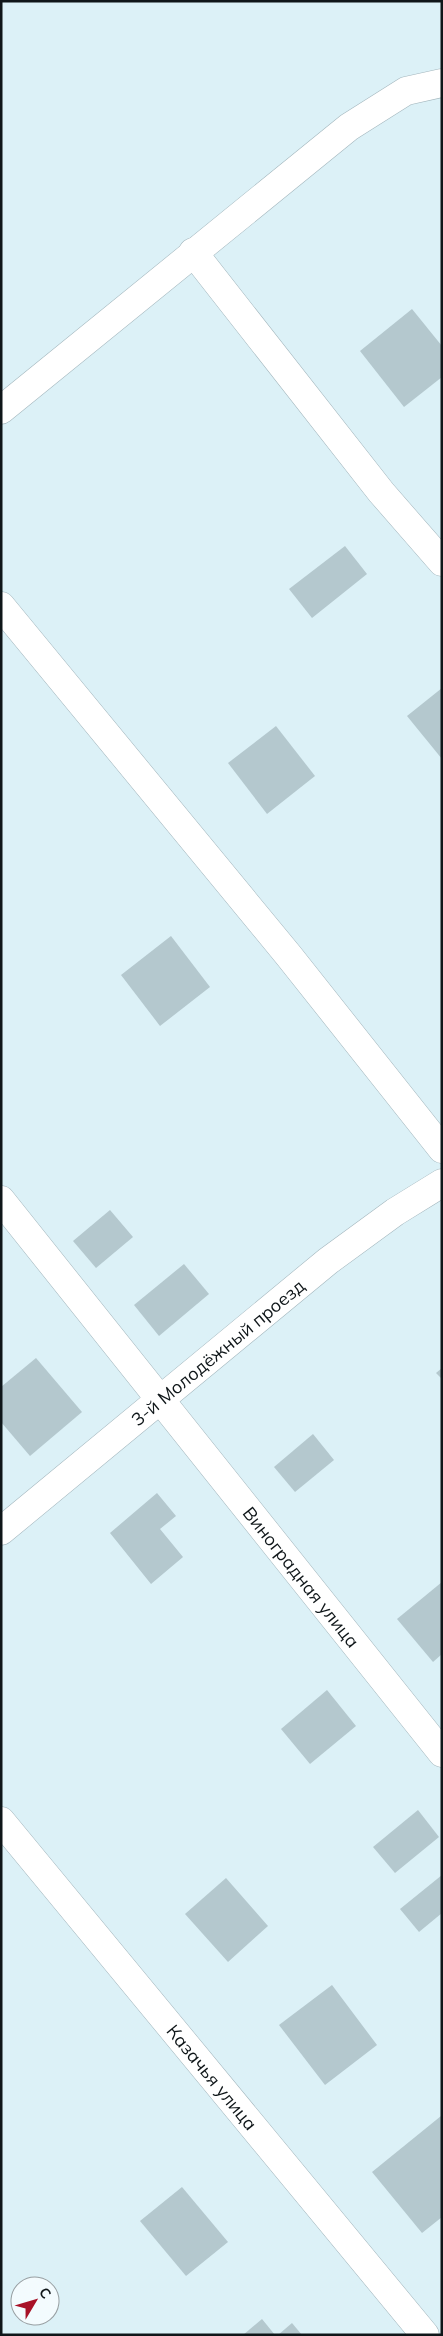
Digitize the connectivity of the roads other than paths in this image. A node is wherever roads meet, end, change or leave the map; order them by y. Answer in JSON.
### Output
{"nodes":[{"id":1,"x":442,"y":83,"type":"edge"},
{"id":2,"x":193,"y":252,"type":"junction"},
{"id":3,"x":1,"y":410,"type":"edge"},
{"id":4,"x":442,"y":562,"type":"edge"},
{"id":5,"x":1,"y":606,"type":"edge"},
{"id":6,"x":442,"y":1149,"type":"edge"},
{"id":7,"x":442,"y":1183,"type":"edge"},
{"id":8,"x":1,"y":1200,"type":"edge"},
{"id":9,"x":161,"y":1401,"type":"junction"},
{"id":10,"x":1,"y":1531,"type":"edge"},
{"id":11,"x":442,"y":1753,"type":"edge"},
{"id":12,"x":1,"y":1821,"type":"edge"},
{"id":13,"x":425,"y":2335,"type":"edge"}],
"edges":[{"from":1,"to":2,"type":"street"},
{"from":2,"to":3,"type":"street"},
{"from":2,"to":4,"type":"street"},
{"from":5,"to":6,"type":"street"},
{"from":7,"to":9,"type":"street","name":"3-й Молодёжный проезд"},
{"from":8,"to":9,"type":"street","name":"Виноградная улица"},
{"from":9,"to":10,"type":"street","name":"3-й Молодёжный проезд"},
{"from":9,"to":11,"type":"street","name":"Виноградная улица"},
{"from":12,"to":13,"type":"street","name":"Казачья улица"}]}
